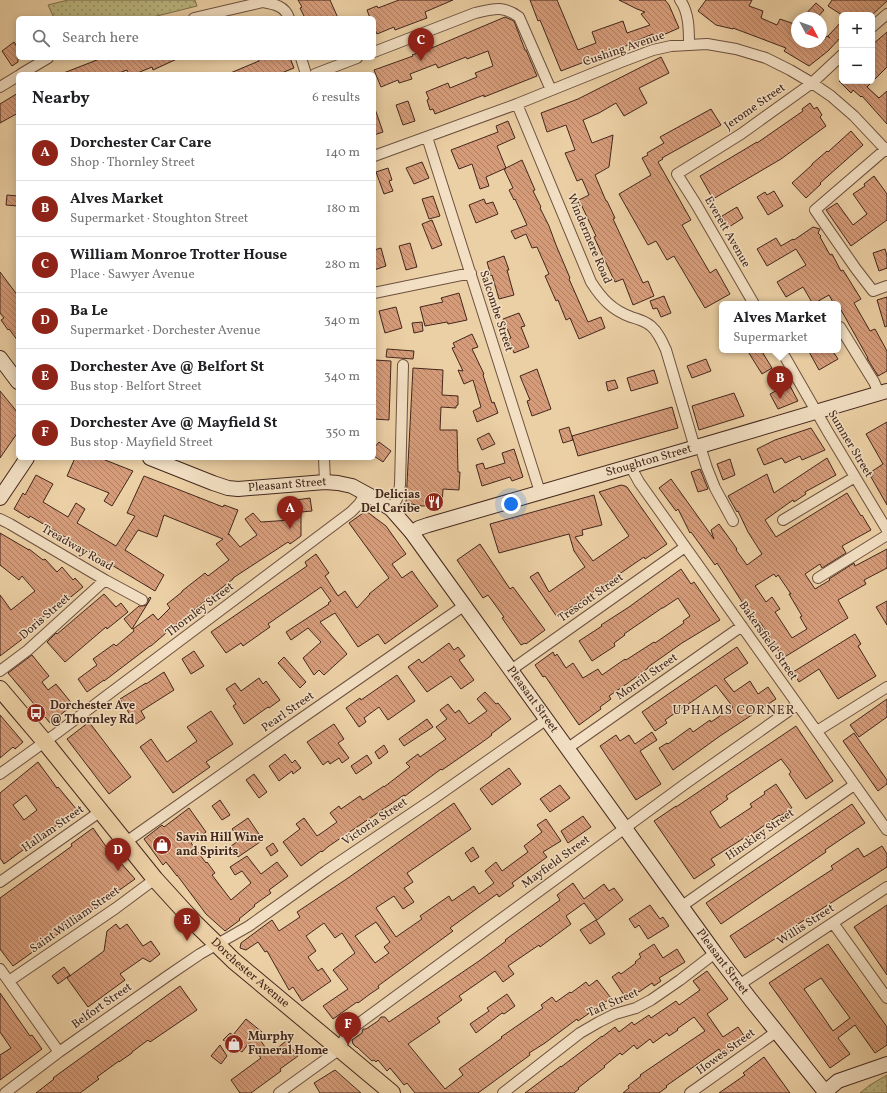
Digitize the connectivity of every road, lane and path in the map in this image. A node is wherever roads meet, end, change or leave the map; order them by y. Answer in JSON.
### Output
{"nodes":[{"id":1,"x":680,"y":0,"type":"edge"},
{"id":2,"x":887,"y":14,"type":"edge"},
{"id":3,"x":203,"y":16,"type":"edge"},
{"id":4,"x":289,"y":16,"type":"edge"},
{"id":5,"x":875,"y":24,"type":"edge"},
{"id":6,"x":689,"y":44,"type":"junction"},
{"id":7,"x":376,"y":51,"type":"edge"},
{"id":8,"x":839,"y":58,"type":"edge"},
{"id":9,"x":45,"y":60,"type":"edge"},
{"id":10,"x":302,"y":60,"type":"edge"},
{"id":11,"x":352,"y":60,"type":"edge"},
{"id":12,"x":24,"y":72,"type":"edge"},
{"id":13,"x":305,"y":72,"type":"edge"},
{"id":14,"x":320,"y":72,"type":"edge"},
{"id":15,"x":16,"y":77,"type":"edge"},
{"id":16,"x":812,"y":83,"type":"junction"},
{"id":17,"x":0,"y":87,"type":"edge"},
{"id":18,"x":551,"y":90,"type":"junction"},
{"id":19,"x":517,"y":104,"type":"junction"},
{"id":20,"x":427,"y":137,"type":"junction"},
{"id":21,"x":887,"y":149,"type":"edge"},
{"id":22,"x":376,"y":155,"type":"edge"},
{"id":23,"x":677,"y":174,"type":"joint"},
{"id":24,"x":471,"y":273,"type":"junction"},
{"id":25,"x":887,"y":286,"type":"edge"},
{"id":26,"x":376,"y":293,"type":"edge"},
{"id":27,"x":752,"y":301,"type":"edge"},
{"id":28,"x":841,"y":329,"type":"edge"},
{"id":29,"x":783,"y":353,"type":"edge"},
{"id":30,"x":0,"y":358,"type":"edge"},
{"id":31,"x":403,"y":365,"type":"dead end"},
{"id":32,"x":16,"y":379,"type":"edge"},
{"id":33,"x":883,"y":392,"type":"edge"},
{"id":34,"x":816,"y":412,"type":"junction"},
{"id":35,"x":698,"y":447,"type":"junction"},
{"id":36,"x":25,"y":460,"type":"edge"},
{"id":37,"x":155,"y":460,"type":"edge"},
{"id":38,"x":324,"y":460,"type":"edge"},
{"id":39,"x":631,"y":466,"type":"junction"},
{"id":40,"x":855,"y":477,"type":"junction"},
{"id":41,"x":325,"y":482,"type":"junction"},
{"id":42,"x":540,"y":492,"type":"junction"},
{"id":43,"x":366,"y":493,"type":"junction"},
{"id":44,"x":0,"y":498,"type":"edge"},
{"id":45,"x":390,"y":509,"type":"junction"},
{"id":46,"x":0,"y":519,"type":"edge"},
{"id":47,"x":782,"y":520,"type":"dead end"},
{"id":48,"x":733,"y":521,"type":"dead end"},
{"id":49,"x":885,"y":523,"type":"edge"},
{"id":50,"x":412,"y":534,"type":"junction"},
{"id":51,"x":887,"y":535,"type":"edge"},
{"id":52,"x":685,"y":547,"type":"junction"},
{"id":53,"x":818,"y":578,"type":"dead end"},
{"id":54,"x":105,"y":580,"type":"junction"},
{"id":55,"x":142,"y":600,"type":"dead end"},
{"id":56,"x":465,"y":605,"type":"junction"},
{"id":57,"x":742,"y":626,"type":"junction"},
{"id":58,"x":511,"y":670,"type":"junction"},
{"id":59,"x":0,"y":672,"type":"edge"},
{"id":60,"x":887,"y":687,"type":"edge"},
{"id":61,"x":0,"y":689,"type":"edge"},
{"id":62,"x":797,"y":705,"type":"junction"},
{"id":63,"x":547,"y":719,"type":"junction"},
{"id":64,"x":817,"y":731,"type":"junction"},
{"id":65,"x":45,"y":742,"type":"junction"},
{"id":66,"x":568,"y":748,"type":"junction"},
{"id":67,"x":0,"y":774,"type":"edge"},
{"id":68,"x":854,"y":785,"type":"junction"},
{"id":69,"x":101,"y":811,"type":"junction"},
{"id":70,"x":625,"y":828,"type":"junction"},
{"id":71,"x":887,"y":830,"type":"edge"},
{"id":72,"x":126,"y":842,"type":"junction"},
{"id":73,"x":155,"y":879,"type":"junction"},
{"id":74,"x":0,"y":882,"type":"edge"},
{"id":75,"x":887,"y":887,"type":"edge"},
{"id":76,"x":682,"y":906,"type":"junction"},
{"id":77,"x":832,"y":923,"type":"junction"},
{"id":78,"x":216,"y":944,"type":"junction"},
{"id":79,"x":715,"y":953,"type":"junction"},
{"id":80,"x":0,"y":969,"type":"edge"},
{"id":81,"x":9,"y":981,"type":"junction"},
{"id":82,"x":739,"y":985,"type":"junction"},
{"id":83,"x":887,"y":998,"type":"edge"},
{"id":84,"x":776,"y":1032,"type":"junction"},
{"id":85,"x":340,"y":1049,"type":"junction"},
{"id":86,"x":59,"y":1052,"type":"junction"},
{"id":87,"x":887,"y":1064,"type":"edge"},
{"id":88,"x":825,"y":1092,"type":"edge"},
{"id":89,"x":6,"y":1093,"type":"edge"},
{"id":90,"x":279,"y":1093,"type":"edge"},
{"id":91,"x":392,"y":1093,"type":"edge"},
{"id":92,"x":503,"y":1093,"type":"edge"},
{"id":93,"x":690,"y":1093,"type":"edge"}],
"edges":[{"from":1,"to":6,"type":"street"},
{"from":2,"to":5,"type":"street"},
{"from":3,"to":4,"type":"street"},
{"from":6,"to":16,"type":"street","name":"Cushing Avenue"},
{"from":6,"to":18,"type":"street","name":"Cushing Avenue"},
{"from":7,"to":18,"type":"street"},
{"from":8,"to":16,"type":"street","name":"Jerome Street"},
{"from":9,"to":12,"type":"street"},
{"from":10,"to":13,"type":"street"},
{"from":11,"to":14,"type":"street"},
{"from":15,"to":17,"type":"street"},
{"from":16,"to":21,"type":"street","name":"Cushing Avenue"},
{"from":16,"to":23,"type":"street","name":"Jerome Street"},
{"from":18,"to":19,"type":"street","name":"Cushing Avenue"},
{"from":19,"to":20,"type":"street","name":"Cushing Avenue"},
{"from":19,"to":35,"type":"street","name":"Windermere Road"},
{"from":20,"to":22,"type":"street","name":"Cushing Avenue"},
{"from":20,"to":24,"type":"street","name":"Salcombe Street"},
{"from":21,"to":25,"type":"street"},
{"from":23,"to":27,"type":"street","name":"Everett Avenue"},
{"from":24,"to":26,"type":"street"},
{"from":24,"to":42,"type":"street","name":"Salcombe Street"},
{"from":28,"to":33,"type":"street"},
{"from":29,"to":34,"type":"street"},
{"from":30,"to":32,"type":"street"},
{"from":31,"to":45,"type":"street"},
{"from":33,"to":34,"type":"street","name":"Stoughton Street"},
{"from":34,"to":35,"type":"street","name":"Stoughton Street"},
{"from":34,"to":40,"type":"street","name":"Sumner Street"},
{"from":35,"to":39,"type":"street","name":"Stoughton Street"},
{"from":35,"to":48,"type":"street","name":"Windermere Road"},
{"from":36,"to":44,"type":"street"},
{"from":37,"to":41,"type":"street","name":"Pleasant Street"},
{"from":38,"to":41,"type":"street"},
{"from":39,"to":42,"type":"street","name":"Stoughton Street"},
{"from":39,"to":52,"type":"street","name":"Bakersfield Street"},
{"from":40,"to":47,"type":"street"},
{"from":40,"to":49,"type":"street","name":"Sumner Street"},
{"from":41,"to":43,"type":"street","name":"Pleasant Street"},
{"from":42,"to":50,"type":"street","name":"Stoughton Street"},
{"from":43,"to":45,"type":"street","name":"Pleasant Street"},
{"from":43,"to":65,"type":"street","name":"Thornley Street"},
{"from":45,"to":50,"type":"street","name":"Pleasant Street"},
{"from":46,"to":54,"type":"street","name":"Treadway Road"},
{"from":50,"to":56,"type":"street","name":"Pleasant Street"},
{"from":51,"to":53,"type":"street"},
{"from":52,"to":57,"type":"street","name":"Bakersfield Street"},
{"from":52,"to":58,"type":"street","name":"Trescott Street"},
{"from":54,"to":55,"type":"street","name":"Treadway Road"},
{"from":54,"to":59,"type":"street","name":"Doris Street"},
{"from":56,"to":58,"type":"street","name":"Pleasant Street"},
{"from":56,"to":72,"type":"street","name":"Pearl Street"},
{"from":57,"to":62,"type":"street","name":"Bakersfield Street"},
{"from":57,"to":66,"type":"street","name":"Morrill Street"},
{"from":58,"to":63,"type":"street","name":"Pleasant Street"},
{"from":60,"to":64,"type":"street"},
{"from":61,"to":65,"type":"main road","name":"Dorchester Avenue"},
{"from":62,"to":64,"type":"street","name":"Bakersfield Street"},
{"from":62,"to":70,"type":"street","name":"Mayfield Street"},
{"from":63,"to":66,"type":"street","name":"Pleasant Street"},
{"from":63,"to":78,"type":"street","name":"Victoria Street"},
{"from":64,"to":68,"type":"street","name":"Bakersfield Street"},
{"from":65,"to":67,"type":"street","name":"Thornley Street"},
{"from":65,"to":69,"type":"main road","name":"Dorchester Avenue"},
{"from":66,"to":70,"type":"street","name":"Pleasant Street"},
{"from":68,"to":71,"type":"street","name":"Bakersfield Street"},
{"from":68,"to":76,"type":"street","name":"Hinckley Street"},
{"from":69,"to":72,"type":"main road","name":"Dorchester Avenue"},
{"from":69,"to":74,"type":"street","name":"Hallam Street"},
{"from":70,"to":76,"type":"street","name":"Pleasant Street"},
{"from":70,"to":85,"type":"street","name":"Mayfield Street"},
{"from":72,"to":73,"type":"main road","name":"Dorchester Avenue"},
{"from":73,"to":78,"type":"main road","name":"Dorchester Avenue"},
{"from":73,"to":81,"type":"street","name":"Saint William Street"},
{"from":75,"to":77,"type":"street","name":"Willis Street"},
{"from":76,"to":79,"type":"street","name":"Pleasant Street"},
{"from":77,"to":82,"type":"street","name":"Willis Street"},
{"from":77,"to":83,"type":"street"},
{"from":78,"to":85,"type":"main road","name":"Dorchester Avenue"},
{"from":78,"to":86,"type":"street","name":"Belfort Street"},
{"from":79,"to":82,"type":"street","name":"Pleasant Street"},
{"from":79,"to":92,"type":"street","name":"Taft Street"},
{"from":80,"to":81,"type":"street"},
{"from":81,"to":86,"type":"street"},
{"from":82,"to":84,"type":"street","name":"Pleasant Street"},
{"from":84,"to":88,"type":"street","name":"Pleasant Street"},
{"from":84,"to":93,"type":"street","name":"Howes Street"},
{"from":85,"to":90,"type":"street"},
{"from":85,"to":91,"type":"main road","name":"Dorchester Avenue"},
{"from":86,"to":89,"type":"street","name":"Belfort Street"},
{"from":87,"to":88,"type":"street"}]}
